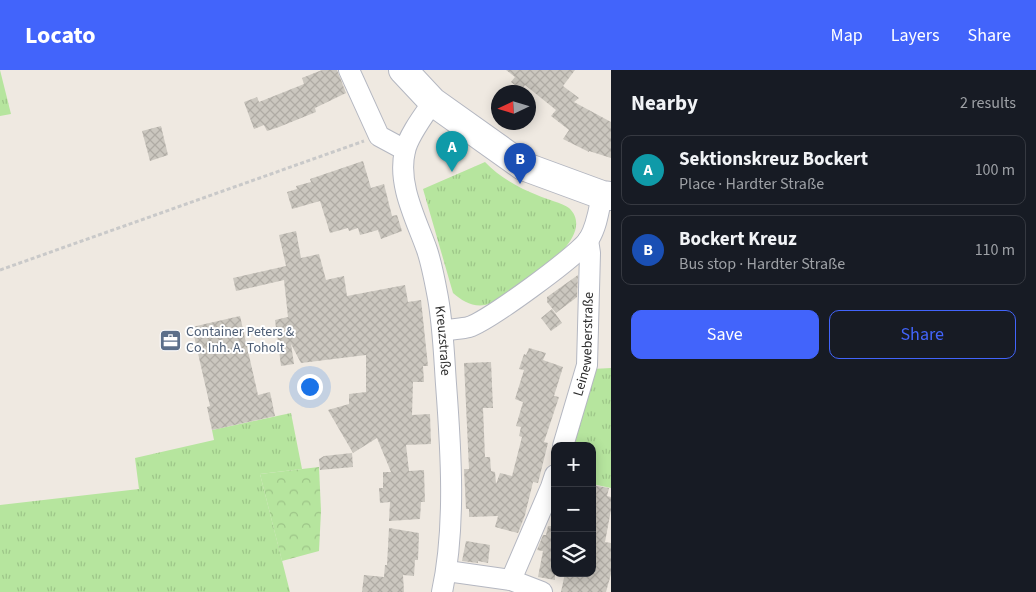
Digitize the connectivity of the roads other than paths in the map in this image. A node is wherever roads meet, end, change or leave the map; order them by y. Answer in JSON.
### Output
{"nodes":[{"id":1,"x":349,"y":70,"type":"edge"},
{"id":2,"x":403,"y":70,"type":"edge"},
{"id":3,"x":433,"y":102,"type":"junction"},
{"id":4,"x":405,"y":150,"type":"junction"},
{"id":5,"x":606,"y":195,"type":"edge"},
{"id":6,"x":588,"y":240,"type":"junction"},
{"id":7,"x":442,"y":330,"type":"junction"},
{"id":8,"x":564,"y":442,"type":"edge"},
{"id":9,"x":551,"y":487,"type":"edge"},
{"id":10,"x":447,"y":571,"type":"junction"},
{"id":11,"x":511,"y":580,"type":"junction"},
{"id":12,"x":442,"y":592,"type":"edge"},
{"id":13,"x":542,"y":592,"type":"edge"}],
"edges":[{"from":1,"to":4,"type":"street"},
{"from":2,"to":3,"type":"main road"},
{"from":3,"to":4,"type":"street","name":"Kreuzstraße"},
{"from":3,"to":5,"type":"main road"},
{"from":4,"to":7,"type":"street","name":"Kreuzstraße"},
{"from":5,"to":6,"type":"street","name":"Leineweberstraße"},
{"from":6,"to":7,"type":"street","name":"Leineweberstraße"},
{"from":6,"to":8,"type":"street","name":"Leineweberstraße"},
{"from":7,"to":10,"type":"street","name":"Kreuzstraße"},
{"from":9,"to":11,"type":"street"},
{"from":10,"to":11,"type":"street"},
{"from":10,"to":12,"type":"street","name":"Kreuzstraße"},
{"from":11,"to":13,"type":"street"}]}
